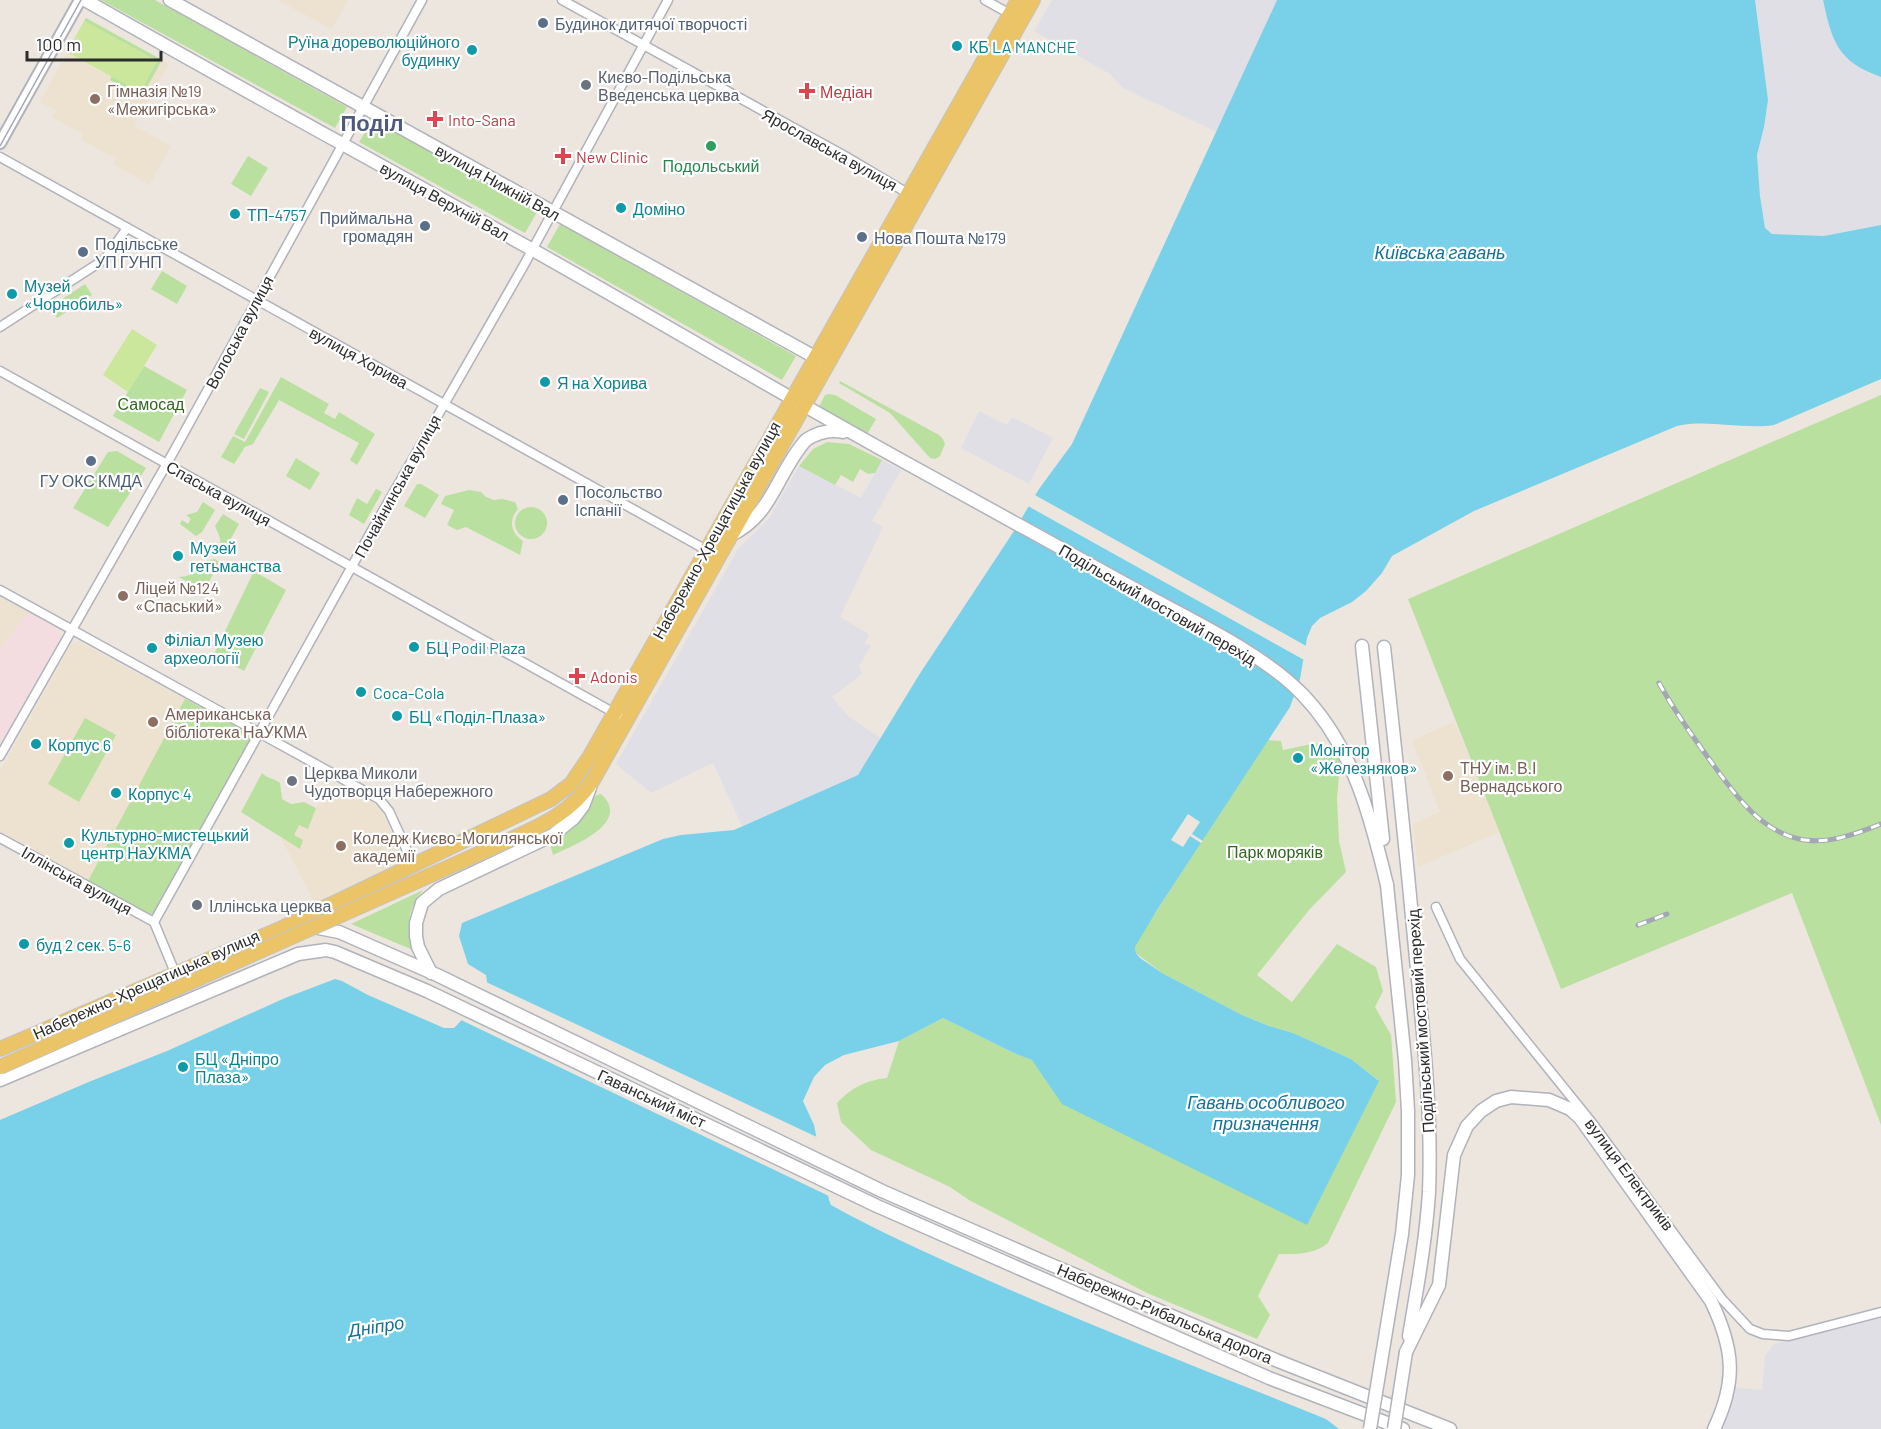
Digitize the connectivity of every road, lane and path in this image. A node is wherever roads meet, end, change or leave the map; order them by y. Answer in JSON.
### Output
{"nodes":[{"id":1,"x":80,"y":0,"type":"edge"},
{"id":2,"x":85,"y":0,"type":"edge"},
{"id":3,"x":170,"y":0,"type":"edge"},
{"id":4,"x":422,"y":0,"type":"edge"},
{"id":5,"x":562,"y":0,"type":"edge"},
{"id":6,"x":668,"y":0,"type":"edge"},
{"id":7,"x":985,"y":0,"type":"edge"},
{"id":8,"x":1018,"y":0,"type":"edge"},
{"id":9,"x":1033,"y":0,"type":"edge"},
{"id":10,"x":1010,"y":14,"type":"junction"},
{"id":11,"x":642,"y":45,"type":"junction"},
{"id":12,"x":363,"y":106,"type":"junction"},
{"id":13,"x":0,"y":143,"type":"edge"},
{"id":14,"x":342,"y":143,"type":"junction"},
{"id":15,"x":0,"y":157,"type":"edge"},
{"id":16,"x":909,"y":194,"type":"junction"},
{"id":17,"x":552,"y":212,"type":"junction"},
{"id":18,"x":127,"y":228,"type":"junction"},
{"id":19,"x":532,"y":249,"type":"junction"},
{"id":20,"x":256,"y":299,"type":"junction"},
{"id":21,"x":0,"y":327,"type":"edge"},
{"id":22,"x":821,"y":360,"type":"junction"},
{"id":23,"x":0,"y":370,"type":"edge"},
{"id":24,"x":797,"y":403,"type":"junction"},
{"id":25,"x":443,"y":404,"type":"junction"},
{"id":26,"x":856,"y":436,"type":"junction"},
{"id":27,"x":166,"y":464,"type":"junction"},
{"id":28,"x":731,"y":536,"type":"junction"},
{"id":29,"x":706,"y":550,"type":"junction"},
{"id":30,"x":719,"y":557,"type":"junction"},
{"id":31,"x":352,"y":566,"type":"junction"},
{"id":32,"x":0,"y":590,"type":"edge"},
{"id":33,"x":72,"y":630,"type":"junction"},
{"id":34,"x":1362,"y":646,"type":"dead end"},
{"id":35,"x":1384,"y":647,"type":"dead end"},
{"id":36,"x":614,"y":712,"type":"junction"},
{"id":37,"x":628,"y":720,"type":"junction"},
{"id":38,"x":259,"y":732,"type":"junction"},
{"id":39,"x":0,"y":756,"type":"edge"},
{"id":40,"x":593,"y":780,"type":"junction"},
{"id":41,"x":0,"y":838,"type":"edge"},
{"id":42,"x":414,"y":866,"type":"junction"},
{"id":43,"x":1387,"y":885,"type":"junction"},
{"id":44,"x":1436,"y":907,"type":"dead end"},
{"id":45,"x":153,"y":922,"type":"junction"},
{"id":46,"x":282,"y":928,"type":"junction"},
{"id":47,"x":433,"y":974,"type":"junction"},
{"id":48,"x":176,"y":975,"type":"junction"},
{"id":49,"x":0,"y":1049,"type":"edge"},
{"id":50,"x":0,"y":1067,"type":"edge"},
{"id":51,"x":0,"y":1080,"type":"edge"},
{"id":52,"x":882,"y":1191,"type":"joint"},
{"id":53,"x":877,"y":1206,"type":"joint"},
{"id":54,"x":1881,"y":1312,"type":"edge"},
{"id":55,"x":1407,"y":1352,"type":"junction"},
{"id":56,"x":1370,"y":1429,"type":"edge"},
{"id":57,"x":1394,"y":1429,"type":"edge"},
{"id":58,"x":1403,"y":1429,"type":"edge"},
{"id":59,"x":1450,"y":1429,"type":"edge"},
{"id":60,"x":1714,"y":1429,"type":"edge"}],
"edges":[{"from":1,"to":13,"type":"street"},
{"from":2,"to":14,"type":"main road","name":"вулиця Верхній Вал"},
{"from":3,"to":12,"type":"main road","name":"вулиця Нижній Вал"},
{"from":4,"to":12,"type":"street","name":"Волоська вулиця"},
{"from":5,"to":11,"type":"street","name":"Ярославська вулиця"},
{"from":6,"to":11,"type":"street","name":"Почайнинська вулиця"},
{"from":7,"to":10,"type":"street"},
{"from":8,"to":10,"type":"main road","name":"Набережно-Хрещатицька вулиця"},
{"from":9,"to":22,"type":"main road","name":"Набережно-Хрещатицька вулиця"},
{"from":10,"to":16,"type":"main road","name":"Набережно-Хрещатицька вулиця"},
{"from":11,"to":16,"type":"street","name":"Ярославська вулиця"},
{"from":11,"to":17,"type":"street","name":"Почайнинська вулиця"},
{"from":12,"to":14,"type":"street","name":"Волоська вулиця"},
{"from":12,"to":17,"type":"main road","name":"вулиця Нижній Вал"},
{"from":14,"to":19,"type":"main road","name":"вулиця Верхній Вал"},
{"from":14,"to":20,"type":"street","name":"Волоська вулиця"},
{"from":15,"to":18,"type":"street","name":"вулиця Хорива"},
{"from":16,"to":22,"type":"main road","name":"Набережно-Хрещатицька вулиця"},
{"from":17,"to":19,"type":"street","name":"Почайнинська вулиця"},
{"from":17,"to":22,"type":"main road","name":"вулиця Нижній Вал"},
{"from":18,"to":20,"type":"street","name":"вулиця Хорива"},
{"from":18,"to":21,"type":"street"},
{"from":19,"to":24,"type":"main road","name":"вулиця Верхній Вал"},
{"from":19,"to":25,"type":"street","name":"Почайнинська вулиця"},
{"from":20,"to":25,"type":"street","name":"вулиця Хорива"},
{"from":20,"to":27,"type":"street","name":"Волоська вулиця"},
{"from":22,"to":24,"type":"main road","name":"Набережно-Хрещатицька вулиця"},
{"from":23,"to":27,"type":"street","name":"Спаська вулиця"},
{"from":24,"to":26,"type":"main road","name":"вулиця Верхній Вал"},
{"from":24,"to":28,"type":"main road","name":"Набережно-Хрещатицька вулиця"},
{"from":24,"to":29,"type":"main road","name":"Набережно-Хрещатицька вулиця"},
{"from":25,"to":29,"type":"street","name":"вулиця Хорива"},
{"from":25,"to":31,"type":"street","name":"Почайнинська вулиця"},
{"from":26,"to":28,"type":"main road"},
{"from":26,"to":43,"type":"main road","name":"Подільський мостовий перехід"},
{"from":27,"to":31,"type":"street","name":"Спаська вулиця"},
{"from":27,"to":33,"type":"street","name":"Волоська вулиця"},
{"from":28,"to":30,"type":"main road","name":"Набережно-Хрещатицька вулиця"},
{"from":29,"to":30,"type":"street","name":"вулиця Хорива"},
{"from":29,"to":36,"type":"main road","name":"Набережно-Хрещатицька вулиця"},
{"from":30,"to":37,"type":"main road","name":"Набережно-Хрещатицька вулиця"},
{"from":31,"to":36,"type":"street","name":"Спаська вулиця"},
{"from":31,"to":38,"type":"street","name":"Почайнинська вулиця"},
{"from":32,"to":33,"type":"street"},
{"from":33,"to":38,"type":"street"},
{"from":33,"to":39,"type":"street","name":"Волоська вулиця"},
{"from":34,"to":43,"type":"main road","name":"Подільський мостовий перехід"},
{"from":35,"to":55,"type":"main road","name":"Подільський мостовий перехід"},
{"from":36,"to":37,"type":"street","name":"Спаська вулиця"},
{"from":36,"to":42,"type":"main road","name":"Набережно-Хрещатицька вулиця"},
{"from":37,"to":40,"type":"main road","name":"Набережно-Хрещатицька вулиця"},
{"from":38,"to":42,"type":"street"},
{"from":38,"to":45,"type":"street","name":"Почайнинська вулиця"},
{"from":40,"to":47,"type":"main road"},
{"from":40,"to":50,"type":"main road","name":"Набережно-Хрещатицька вулиця","bridge":true},
{"from":41,"to":45,"type":"street","name":"Іллінська вулиця"},
{"from":42,"to":46,"type":"main road","name":"Набережно-Хрещатицька вулиця"},
{"from":43,"to":56,"type":"main road","name":"Подільський мостовий перехід","bridge":true},
{"from":44,"to":54,"type":"street","name":"вулиця Електриків"},
{"from":45,"to":48,"type":"street"},
{"from":46,"to":47,"type":"main road","name":"Гаванський міст"},
{"from":46,"to":48,"type":"main road","name":"Набережно-Хрещатицька вулиця"},
{"from":47,"to":52,"type":"main road","name":"Гаванський міст"},
{"from":48,"to":49,"type":"main road","name":"Набережно-Хрещатицька вулиця"},
{"from":51,"to":53,"type":"main road","name":"Гаванський міст"},
{"from":52,"to":59,"type":"main road","name":"Набережно-Рибальська дорога"},
{"from":53,"to":58,"type":"main road","name":"Набережно-Рибальська дорога"},
{"from":55,"to":57,"type":"main road","name":"Подільський мостовий перехід","bridge":true},
{"from":55,"to":60,"type":"main road"}]}
